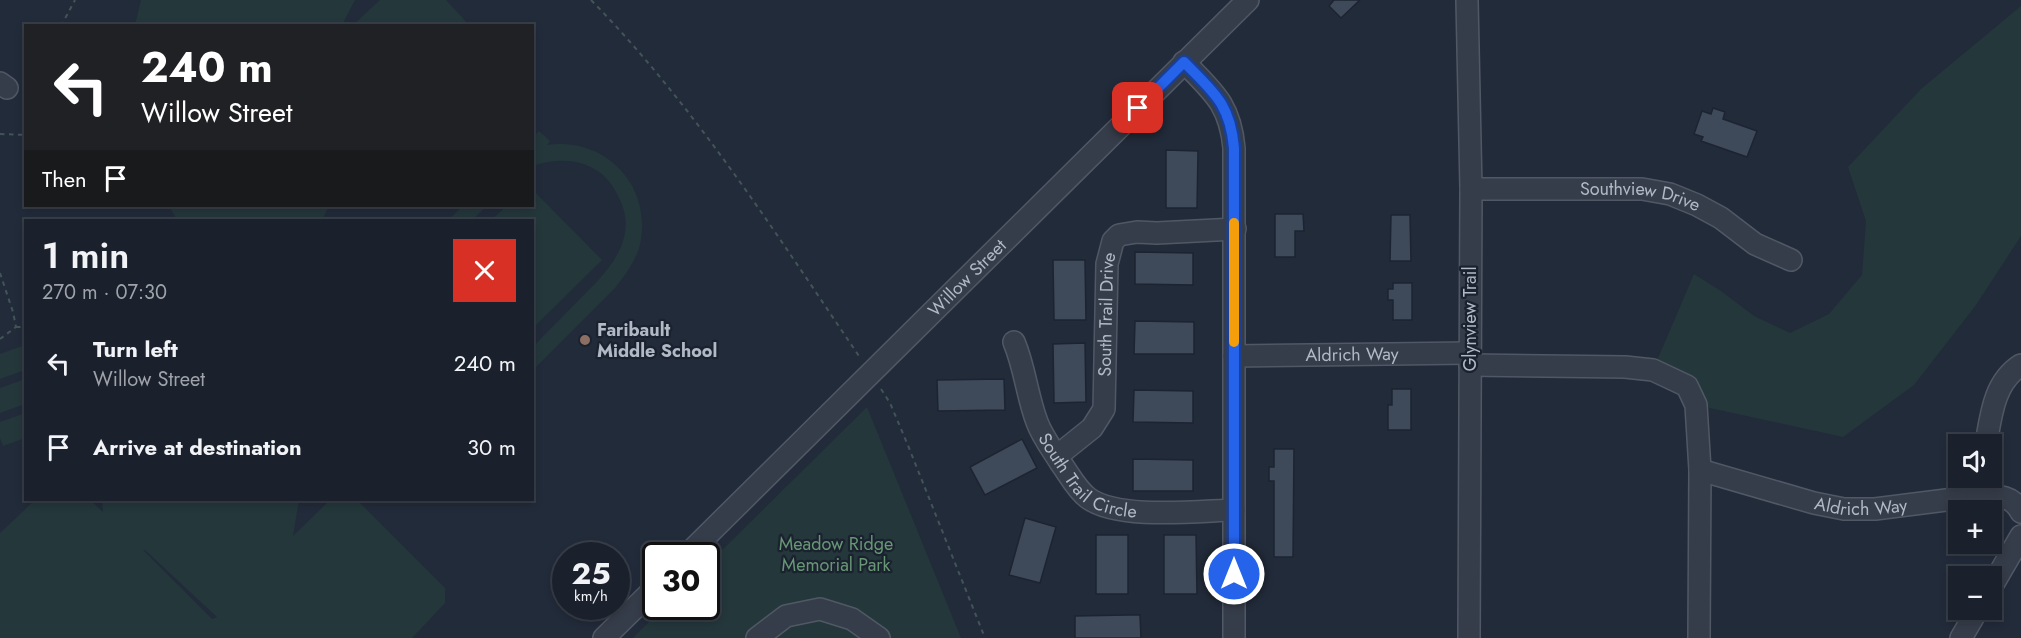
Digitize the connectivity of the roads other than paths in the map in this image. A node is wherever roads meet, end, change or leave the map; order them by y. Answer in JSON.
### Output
{"nodes":[{"id":1,"x":1248,"y":0,"type":"edge"},
{"id":2,"x":1467,"y":0,"type":"edge"},
{"id":3,"x":1184,"y":62,"type":"junction"},
{"id":4,"x":1471,"y":189,"type":"junction"},
{"id":5,"x":1234,"y":230,"type":"junction"},
{"id":6,"x":1791,"y":260,"type":"dead end"},
{"id":7,"x":1014,"y":342,"type":"dead end"},
{"id":8,"x":1234,"y":356,"type":"junction"},
{"id":9,"x":1470,"y":359,"type":"junction"},
{"id":10,"x":2021,"y":365,"type":"edge"},
{"id":11,"x":1988,"y":434,"type":"edge"},
{"id":12,"x":1057,"y":456,"type":"junction"},
{"id":13,"x":1700,"y":470,"type":"junction"},
{"id":14,"x":1970,"y":488,"type":"edge"},
{"id":15,"x":1984,"y":488,"type":"edge"},
{"id":16,"x":1234,"y":510,"type":"junction"},
{"id":17,"x":2021,"y":512,"type":"edge"},
{"id":18,"x":2021,"y":536,"type":"edge"},
{"id":19,"x":700,"y":542,"type":"edge"},
{"id":20,"x":2002,"y":569,"type":"edge"},
{"id":21,"x":642,"y":601,"type":"edge"},
{"id":22,"x":1972,"y":620,"type":"edge"},
{"id":23,"x":604,"y":638,"type":"edge"},
{"id":24,"x":757,"y":638,"type":"edge"},
{"id":25,"x":879,"y":638,"type":"edge"},
{"id":26,"x":1234,"y":638,"type":"edge"},
{"id":27,"x":1469,"y":638,"type":"edge"},
{"id":28,"x":1699,"y":638,"type":"edge"},
{"id":29,"x":1961,"y":638,"type":"edge"}],
"edges":[{"from":1,"to":3,"type":"street","name":"Willow Street"},
{"from":2,"to":4,"type":"street","name":"Glynview Trail"},
{"from":3,"to":5,"type":"street"},
{"from":3,"to":19,"type":"street","name":"Willow Street"},
{"from":4,"to":6,"type":"street","name":"Southview Drive"},
{"from":4,"to":9,"type":"street","name":"Glynview Trail"},
{"from":5,"to":8,"type":"street"},
{"from":5,"to":12,"type":"street","name":"South Trail Drive"},
{"from":7,"to":12,"type":"street","name":"South Trail Circle"},
{"from":8,"to":9,"type":"street","name":"Aldrich Way"},
{"from":8,"to":16,"type":"street"},
{"from":9,"to":13,"type":"street","name":"Aldrich Way"},
{"from":9,"to":27,"type":"street","name":"Glynview Trail"},
{"from":10,"to":11,"type":"street"},
{"from":12,"to":16,"type":"street","name":"South Trail Circle"},
{"from":13,"to":14,"type":"street","name":"Aldrich Way"},
{"from":13,"to":28,"type":"street","name":"Aldrich Way"},
{"from":15,"to":17,"type":"street","name":"Aldrich Way"},
{"from":16,"to":26,"type":"street"},
{"from":18,"to":20,"type":"street"},
{"from":21,"to":23,"type":"street"},
{"from":22,"to":29,"type":"street"},
{"from":24,"to":25,"type":"street"}]}
